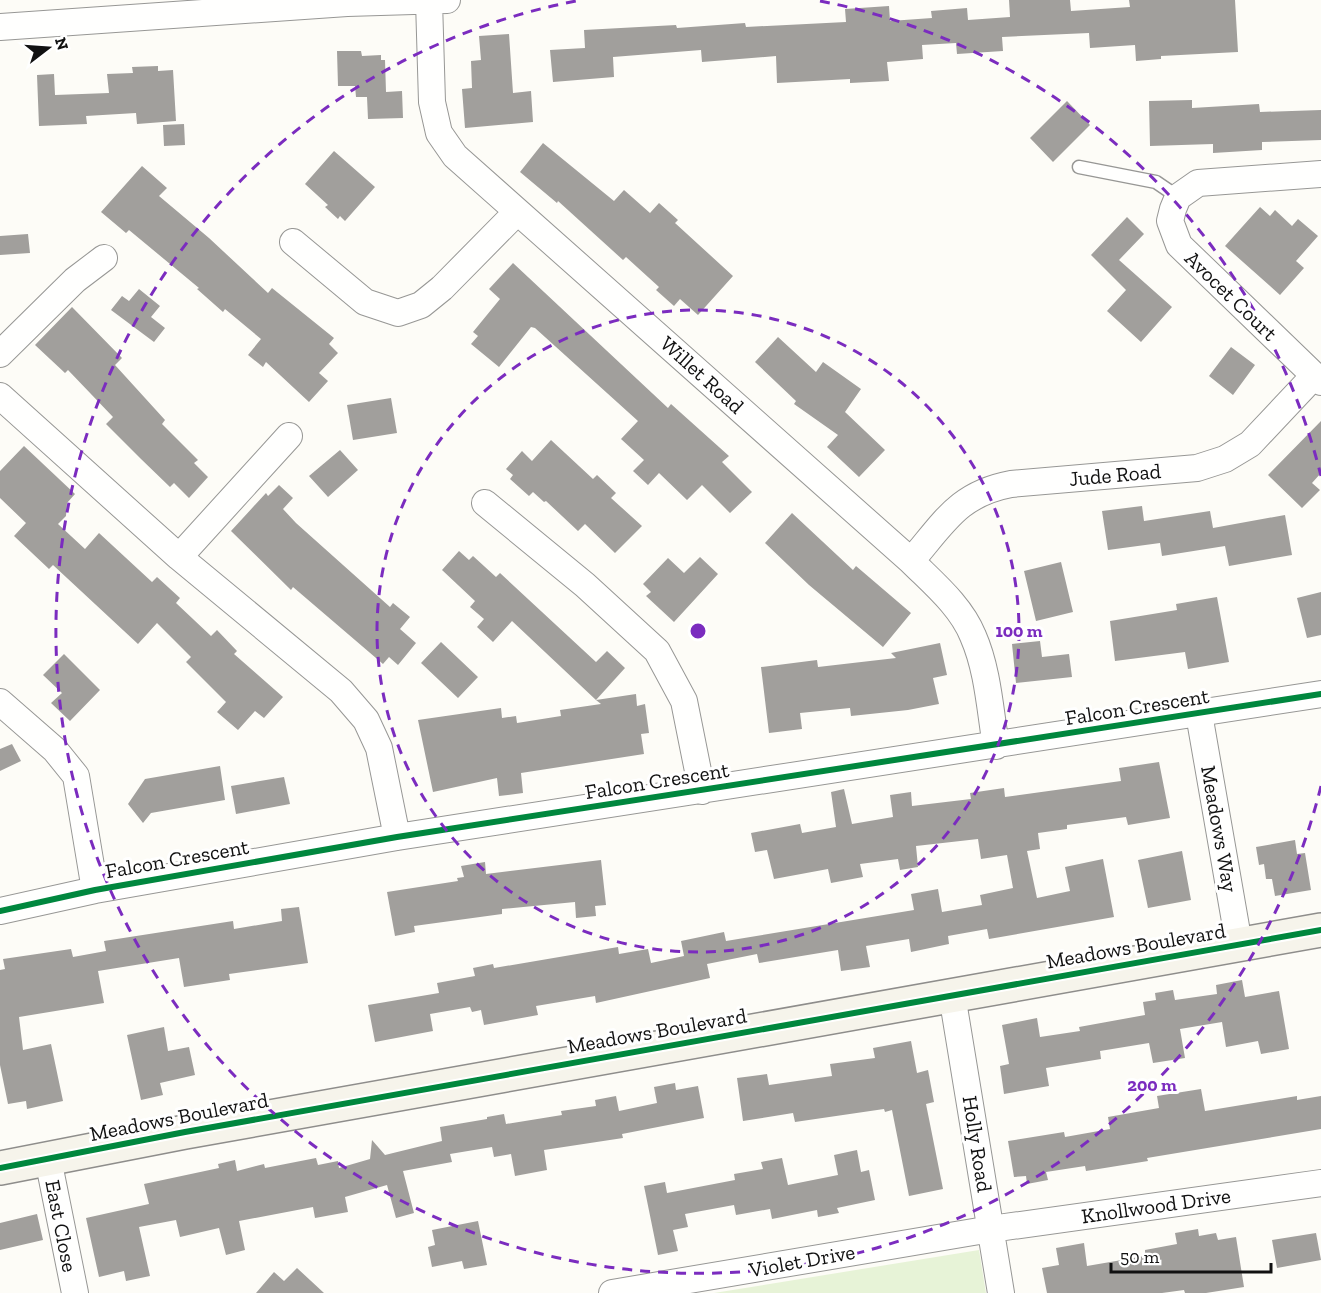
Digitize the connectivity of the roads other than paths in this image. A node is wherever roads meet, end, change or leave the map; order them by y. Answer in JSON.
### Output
{"nodes":[{"id":1,"x":438,"y":1,"type":"edge"},
{"id":2,"x":347,"y":2,"type":"edge"},
{"id":3,"x":91,"y":10,"type":"edge"},
{"id":4,"x":0,"y":27,"type":"edge"},
{"id":5,"x":1079,"y":167,"type":"dead end"},
{"id":6,"x":1321,"y":174,"type":"edge"},
{"id":7,"x":1178,"y":197,"type":"junction"},
{"id":8,"x":517,"y":212,"type":"junction"},
{"id":9,"x":293,"y":242,"type":"dead end"},
{"id":10,"x":104,"y":258,"type":"dead end"},
{"id":11,"x":0,"y":354,"type":"edge"},
{"id":12,"x":1318,"y":379,"type":"edge"},
{"id":13,"x":0,"y":396,"type":"edge"},
{"id":14,"x":289,"y":436,"type":"dead end"},
{"id":15,"x":485,"y":503,"type":"dead end"},
{"id":16,"x":179,"y":557,"type":"junction"},
{"id":17,"x":911,"y":561,"type":"junction"},
{"id":18,"x":1321,"y":694,"type":"edge"},
{"id":19,"x":0,"y":702,"type":"edge"},
{"id":20,"x":1199,"y":714,"type":"junction"},
{"id":21,"x":996,"y":746,"type":"junction"},
{"id":22,"x":702,"y":791,"type":"junction"},
{"id":23,"x":397,"y":837,"type":"junction"},
{"id":24,"x":95,"y":890,"type":"junction"},
{"id":25,"x":0,"y":910,"type":"edge"},
{"id":26,"x":1321,"y":930,"type":"edge"},
{"id":27,"x":1239,"y":944,"type":"junction"},
{"id":28,"x":952,"y":995,"type":"junction"},
{"id":29,"x":48,"y":1159,"type":"junction"},
{"id":30,"x":0,"y":1168,"type":"edge"},
{"id":31,"x":1321,"y":1183,"type":"edge"},
{"id":32,"x":991,"y":1229,"type":"junction"},
{"id":33,"x":75,"y":1293,"type":"edge"},
{"id":34,"x":612,"y":1293,"type":"edge"},
{"id":35,"x":1001,"y":1293,"type":"edge"}],
"edges":[{"from":1,"to":2,"type":"street"},
{"from":1,"to":8,"type":"street","name":"Willet Road"},
{"from":2,"to":3,"type":"street"},
{"from":3,"to":4,"type":"street"},
{"from":5,"to":7,"type":"lane"},
{"from":6,"to":7,"type":"street"},
{"from":7,"to":12,"type":"street","name":"Avocet Court"},
{"from":8,"to":9,"type":"street"},
{"from":8,"to":17,"type":"street","name":"Willet Road"},
{"from":10,"to":11,"type":"street"},
{"from":12,"to":17,"type":"street","name":"Jude Road"},
{"from":13,"to":16,"type":"street"},
{"from":14,"to":16,"type":"street"},
{"from":15,"to":22,"type":"street"},
{"from":16,"to":23,"type":"street"},
{"from":17,"to":21,"type":"street","name":"Willet Road"},
{"from":18,"to":20,"type":"street","name":"Falcon Crescent"},
{"from":19,"to":24,"type":"street"},
{"from":20,"to":21,"type":"street","name":"Falcon Crescent"},
{"from":20,"to":27,"type":"street","name":"Meadows Way"},
{"from":21,"to":22,"type":"street","name":"Falcon Crescent"},
{"from":22,"to":23,"type":"street","name":"Falcon Crescent"},
{"from":23,"to":24,"type":"street","name":"Falcon Crescent"},
{"from":24,"to":25,"type":"street","name":"Falcon Crescent"},
{"from":26,"to":27,"type":"street","name":"Meadows Boulevard"},
{"from":27,"to":28,"type":"street","name":"Meadows Boulevard"},
{"from":28,"to":29,"type":"street","name":"Meadows Boulevard"},
{"from":28,"to":32,"type":"street","name":"Holly Road"},
{"from":29,"to":30,"type":"street","name":"Meadows Boulevard"},
{"from":29,"to":33,"type":"street","name":"East Close"},
{"from":31,"to":32,"type":"street","name":"Knollwood Drive"},
{"from":32,"to":34,"type":"street","name":"Violet Drive"},
{"from":32,"to":35,"type":"street","name":"Holly Road"}]}
